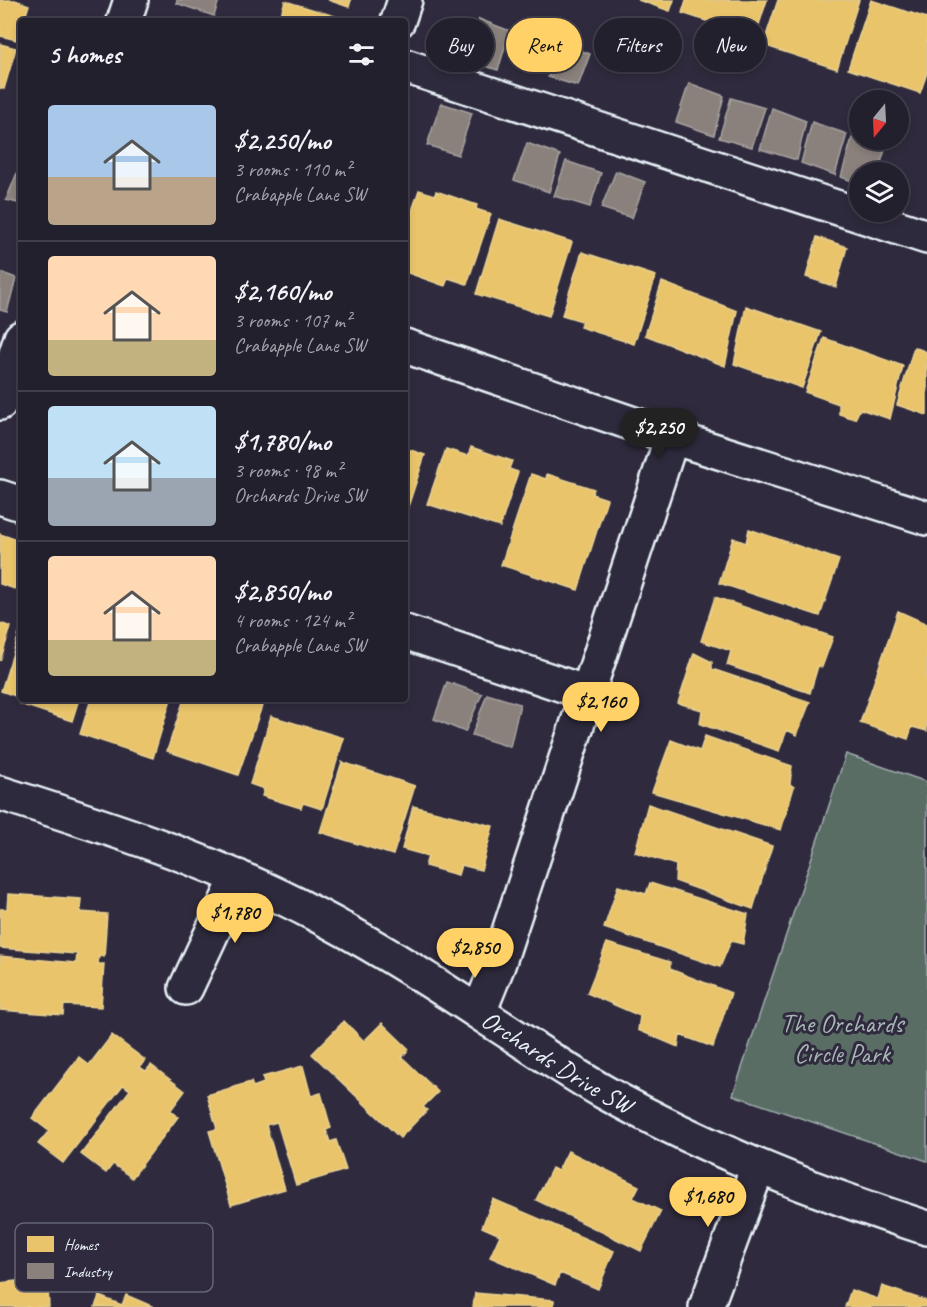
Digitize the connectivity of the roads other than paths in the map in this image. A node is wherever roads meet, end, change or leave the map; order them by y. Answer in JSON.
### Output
{"nodes":[{"id":1,"x":131,"y":0,"type":"edge"},
{"id":2,"x":405,"y":0,"type":"edge"},
{"id":3,"x":125,"y":18,"type":"edge"},
{"id":4,"x":399,"y":18,"type":"edge"},
{"id":5,"x":408,"y":67,"type":"edge"},
{"id":6,"x":927,"y":237,"type":"edge"},
{"id":7,"x":18,"y":347,"type":"edge"},
{"id":8,"x":408,"y":347,"type":"edge"},
{"id":9,"x":0,"y":403,"type":"edge"},
{"id":10,"x":672,"y":436,"type":"junction"},
{"id":11,"x":0,"y":497,"type":"edge"},
{"id":12,"x":18,"y":503,"type":"edge"},
{"id":13,"x":927,"y":518,"type":"edge"},
{"id":14,"x":408,"y":633,"type":"edge"},
{"id":15,"x":587,"y":693,"type":"junction"},
{"id":16,"x":0,"y":793,"type":"edge"},
{"id":17,"x":238,"y":878,"type":"junction"},
{"id":18,"x":186,"y":988,"type":"dead end"},
{"id":19,"x":479,"y":1012,"type":"junction"},
{"id":20,"x":758,"y":1167,"type":"junction"},
{"id":21,"x":927,"y":1228,"type":"edge"},
{"id":22,"x":706,"y":1307,"type":"edge"}],
"edges":[{"from":1,"to":3,"type":"street"},
{"from":2,"to":4,"type":"street"},
{"from":5,"to":6,"type":"street"},
{"from":7,"to":9,"type":"street"},
{"from":8,"to":10,"type":"street"},
{"from":10,"to":13,"type":"street"},
{"from":10,"to":15,"type":"street"},
{"from":11,"to":12,"type":"street"},
{"from":14,"to":15,"type":"street"},
{"from":15,"to":19,"type":"street"},
{"from":16,"to":17,"type":"street","name":"Orchards Drive SW"},
{"from":17,"to":18,"type":"street"},
{"from":17,"to":19,"type":"street","name":"Orchards Drive SW"},
{"from":19,"to":20,"type":"street","name":"Orchards Drive SW"},
{"from":20,"to":21,"type":"street","name":"Orchards Drive SW"},
{"from":20,"to":22,"type":"street"}]}
